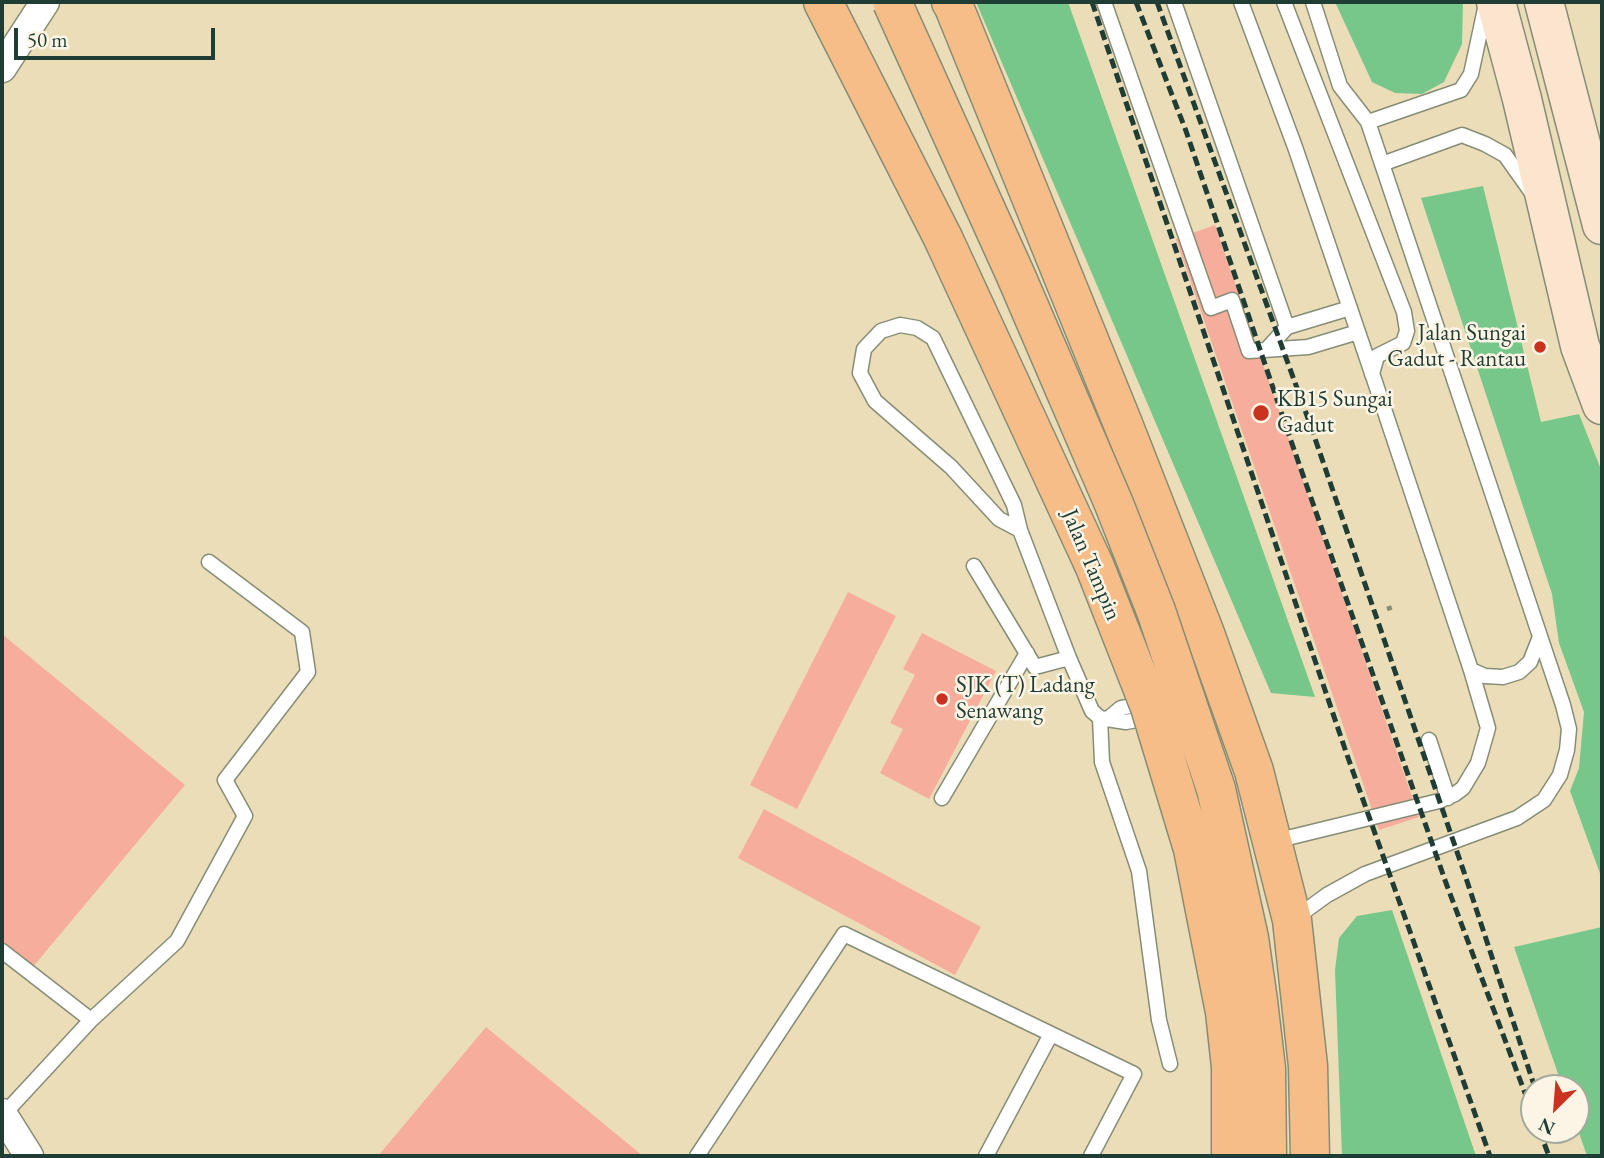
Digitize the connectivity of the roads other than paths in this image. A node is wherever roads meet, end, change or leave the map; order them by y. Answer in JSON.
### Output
{"nodes":[{"id":1,"x":45,"y":2,"type":"edge"},
{"id":2,"x":823,"y":2,"type":"edge"},
{"id":3,"x":847,"y":2,"type":"edge"},
{"id":4,"x":892,"y":2,"type":"edge"},
{"id":5,"x":952,"y":2,"type":"edge"},
{"id":6,"x":1104,"y":2,"type":"edge"},
{"id":7,"x":1174,"y":2,"type":"edge"},
{"id":8,"x":1241,"y":2,"type":"edge"},
{"id":9,"x":1284,"y":2,"type":"edge"},
{"id":10,"x":1313,"y":2,"type":"edge"},
{"id":11,"x":1486,"y":2,"type":"edge"},
{"id":12,"x":1496,"y":2,"type":"edge"},
{"id":13,"x":1544,"y":2,"type":"edge"},
{"id":14,"x":2,"y":68,"type":"edge"},
{"id":15,"x":1368,"y":122,"type":"junction"},
{"id":16,"x":1382,"y":164,"type":"junction"},
{"id":17,"x":1549,"y":216,"type":"junction"},
{"id":18,"x":1602,"y":225,"type":"edge"},
{"id":19,"x":943,"y":237,"type":"junction"},
{"id":20,"x":1350,"y":308,"type":"junction"},
{"id":21,"x":1287,"y":327,"type":"junction"},
{"id":22,"x":1358,"y":332,"type":"junction"},
{"id":23,"x":1268,"y":348,"type":"junction"},
{"id":24,"x":1372,"y":374,"type":"junction"},
{"id":25,"x":1602,"y":405,"type":"edge"},
{"id":26,"x":1020,"y":530,"type":"junction"},
{"id":27,"x":209,"y":562,"type":"dead end"},
{"id":28,"x":974,"y":566,"type":"dead end"},
{"id":29,"x":1539,"y":637,"type":"junction"},
{"id":30,"x":1027,"y":653,"type":"junction"},
{"id":31,"x":1069,"y":658,"type":"junction"},
{"id":32,"x":1471,"y":670,"type":"junction"},
{"id":33,"x":1213,"y":696,"type":"junction"},
{"id":34,"x":1105,"y":718,"type":"junction"},
{"id":35,"x":1429,"y":740,"type":"dead end"},
{"id":36,"x":1448,"y":797,"type":"junction"},
{"id":37,"x":942,"y":798,"type":"dead end"},
{"id":38,"x":1273,"y":841,"type":"junction"},
{"id":39,"x":1292,"y":920,"type":"junction"},
{"id":40,"x":2,"y":951,"type":"edge"},
{"id":41,"x":91,"y":1020,"type":"junction"},
{"id":42,"x":1051,"y":1034,"type":"junction"},
{"id":43,"x":1170,"y":1064,"type":"dead end"},
{"id":44,"x":2,"y":1114,"type":"edge"},
{"id":45,"x":29,"y":1156,"type":"edge"},
{"id":46,"x":697,"y":1156,"type":"edge"},
{"id":47,"x":986,"y":1156,"type":"edge"},
{"id":48,"x":1091,"y":1156,"type":"edge"},
{"id":49,"x":1231,"y":1156,"type":"edge"},
{"id":50,"x":1267,"y":1156,"type":"edge"},
{"id":51,"x":1310,"y":1156,"type":"edge"}],
"edges":[{"from":1,"to":14,"type":"street"},
{"from":2,"to":19,"type":"main road"},
{"from":3,"to":19,"type":"main road","name":"Jalan Tampin"},
{"from":4,"to":50,"type":"main road","name":"Jalan Tampin","bridge":true},
{"from":5,"to":33,"type":"main road"},
{"from":6,"to":23,"type":"lane"},
{"from":7,"to":21,"type":"lane"},
{"from":8,"to":20,"type":"lane"},
{"from":9,"to":24,"type":"lane"},
{"from":10,"to":15,"type":"lane"},
{"from":11,"to":15,"type":"lane"},
{"from":12,"to":17,"type":"street"},
{"from":13,"to":18,"type":"street"},
{"from":15,"to":16,"type":"lane"},
{"from":16,"to":17,"type":"lane"},
{"from":16,"to":29,"type":"lane"},
{"from":17,"to":25,"type":"street"},
{"from":19,"to":49,"type":"main road","name":"Jalan Tampin","bridge":true},
{"from":20,"to":21,"type":"lane"},
{"from":20,"to":22,"type":"lane"},
{"from":21,"to":23,"type":"lane"},
{"from":22,"to":23,"type":"lane"},
{"from":22,"to":24,"type":"lane"},
{"from":24,"to":32,"type":"lane"},
{"from":26,"to":26,"type":"lane"},
{"from":26,"to":31,"type":"lane"},
{"from":27,"to":41,"type":"lane"},
{"from":28,"to":30,"type":"lane"},
{"from":29,"to":32,"type":"lane"},
{"from":29,"to":39,"type":"lane"},
{"from":30,"to":31,"type":"lane"},
{"from":30,"to":37,"type":"lane"},
{"from":31,"to":34,"type":"lane"},
{"from":32,"to":36,"type":"lane"},
{"from":33,"to":34,"type":"lane"},
{"from":33,"to":34,"type":"lane"},
{"from":33,"to":38,"type":"main road"},
{"from":34,"to":43,"type":"lane"},
{"from":35,"to":36,"type":"lane"},
{"from":36,"to":38,"type":"lane"},
{"from":38,"to":39,"type":"main road"},
{"from":39,"to":51,"type":"main road"},
{"from":40,"to":41,"type":"lane"},
{"from":41,"to":44,"type":"lane"},
{"from":42,"to":46,"type":"lane"},
{"from":42,"to":47,"type":"lane"},
{"from":42,"to":48,"type":"lane"},
{"from":44,"to":45,"type":"street"}]}
